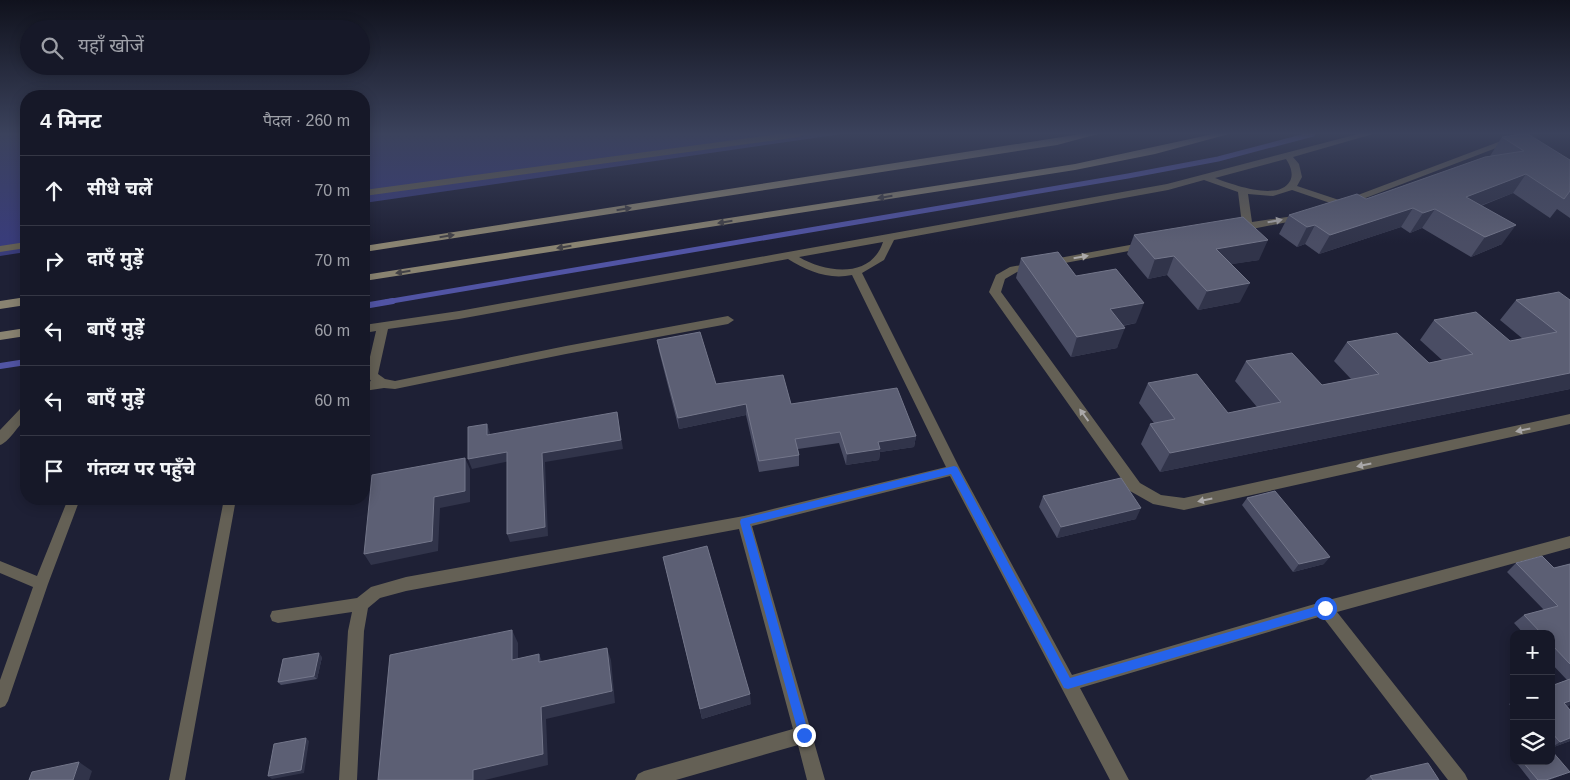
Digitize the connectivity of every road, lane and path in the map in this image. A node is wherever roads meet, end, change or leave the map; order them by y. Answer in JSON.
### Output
{"nodes":[{"id":1,"x":531,"y":170,"type":"edge"},
{"id":2,"x":873,"y":170,"type":"edge"},
{"id":3,"x":1053,"y":170,"type":"edge"},
{"id":4,"x":1237,"y":170,"type":"edge"},
{"id":5,"x":1296,"y":170,"type":"edge"},
{"id":6,"x":1438,"y":170,"type":"edge"},
{"id":7,"x":1207,"y":178,"type":"junction"},
{"id":8,"x":1292,"y":187,"type":"junction"},
{"id":9,"x":1243,"y":191,"type":"junction"},
{"id":10,"x":370,"y":192,"type":"edge"},
{"id":11,"x":1342,"y":204,"type":"junction"},
{"id":12,"x":1327,"y":209,"type":"edge"},
{"id":13,"x":1311,"y":215,"type":"edge"},
{"id":14,"x":1247,"y":226,"type":"junction"},
{"id":15,"x":1227,"y":230,"type":"edge"},
{"id":16,"x":890,"y":237,"type":"junction"},
{"id":17,"x":1160,"y":243,"type":"edge"},
{"id":18,"x":20,"y":247,"type":"edge"},
{"id":19,"x":370,"y":248,"type":"edge"},
{"id":20,"x":0,"y":249,"type":"edge"},
{"id":21,"x":789,"y":255,"type":"junction"},
{"id":22,"x":856,"y":272,"type":"junction"},
{"id":23,"x":370,"y":277,"type":"edge"},
{"id":24,"x":20,"y":302,"type":"edge"},
{"id":25,"x":0,"y":305,"type":"edge"},
{"id":26,"x":728,"y":320,"type":"dead end"},
{"id":27,"x":372,"y":327,"type":"edge"},
{"id":28,"x":20,"y":333,"type":"edge"},
{"id":29,"x":0,"y":336,"type":"edge"},
{"id":30,"x":383,"y":384,"type":"junction"},
{"id":31,"x":370,"y":386,"type":"edge"},
{"id":32,"x":20,"y":417,"type":"edge"},
{"id":33,"x":1570,"y":419,"type":"edge"},
{"id":34,"x":0,"y":440,"type":"edge"},
{"id":35,"x":954,"y":470,"type":"junction"},
{"id":36,"x":72,"y":505,"type":"edge"},
{"id":37,"x":229,"y":505,"type":"edge"},
{"id":38,"x":744,"y":522,"type":"junction"},
{"id":39,"x":1570,"y":542,"type":"edge"},
{"id":40,"x":0,"y":567,"type":"edge"},
{"id":41,"x":41,"y":584,"type":"junction"},
{"id":42,"x":361,"y":604,"type":"junction"},
{"id":43,"x":1325,"y":608,"type":"junction"},
{"id":44,"x":278,"y":616,"type":"dead end"},
{"id":45,"x":1068,"y":684,"type":"junction"},
{"id":46,"x":0,"y":701,"type":"edge"},
{"id":47,"x":804,"y":735,"type":"junction"},
{"id":48,"x":177,"y":780,"type":"edge"},
{"id":49,"x":348,"y":780,"type":"edge"},
{"id":50,"x":644,"y":780,"type":"edge"},
{"id":51,"x":816,"y":780,"type":"edge"},
{"id":52,"x":1120,"y":780,"type":"edge"},
{"id":53,"x":1459,"y":780,"type":"edge"}],
"edges":[{"from":1,"to":10,"type":"street"},
{"from":19,"to":2,"type":"main road","one_way":true},
{"from":3,"to":23,"type":"main road","one_way":true},
{"from":4,"to":7,"type":"street"},
{"from":5,"to":8,"type":"street"},
{"from":6,"to":11,"type":"street"},
{"from":7,"to":9,"type":"street"},
{"from":7,"to":16,"type":"street"},
{"from":8,"to":9,"type":"street"},
{"from":8,"to":11,"type":"street"},
{"from":9,"to":14,"type":"street"},
{"from":11,"to":12,"type":"street"},
{"from":14,"to":13,"type":"street","one_way":true},
{"from":14,"to":15,"type":"street"},
{"from":16,"to":21,"type":"street"},
{"from":16,"to":22,"type":"street"},
{"from":33,"to":17,"type":"street","one_way":true},
{"from":18,"to":20,"type":"street"},
{"from":21,"to":22,"type":"street"},
{"from":21,"to":27,"type":"street"},
{"from":22,"to":35,"type":"street"},
{"from":24,"to":25,"type":"main road"},
{"from":26,"to":30,"type":"street"},
{"from":27,"to":30,"type":"street"},
{"from":28,"to":29,"type":"main road"},
{"from":30,"to":31,"type":"street"},
{"from":32,"to":34,"type":"street"},
{"from":35,"to":38,"type":"street"},
{"from":35,"to":45,"type":"street"},
{"from":36,"to":41,"type":"lane"},
{"from":37,"to":48,"type":"lane"},
{"from":38,"to":42,"type":"street"},
{"from":38,"to":47,"type":"street"},
{"from":39,"to":43,"type":"street"},
{"from":40,"to":41,"type":"lane"},
{"from":41,"to":46,"type":"lane"},
{"from":42,"to":44,"type":"street"},
{"from":42,"to":49,"type":"street"},
{"from":43,"to":45,"type":"street"},
{"from":43,"to":53,"type":"street"},
{"from":45,"to":52,"type":"street"},
{"from":47,"to":50,"type":"street"},
{"from":47,"to":51,"type":"street"}]}
